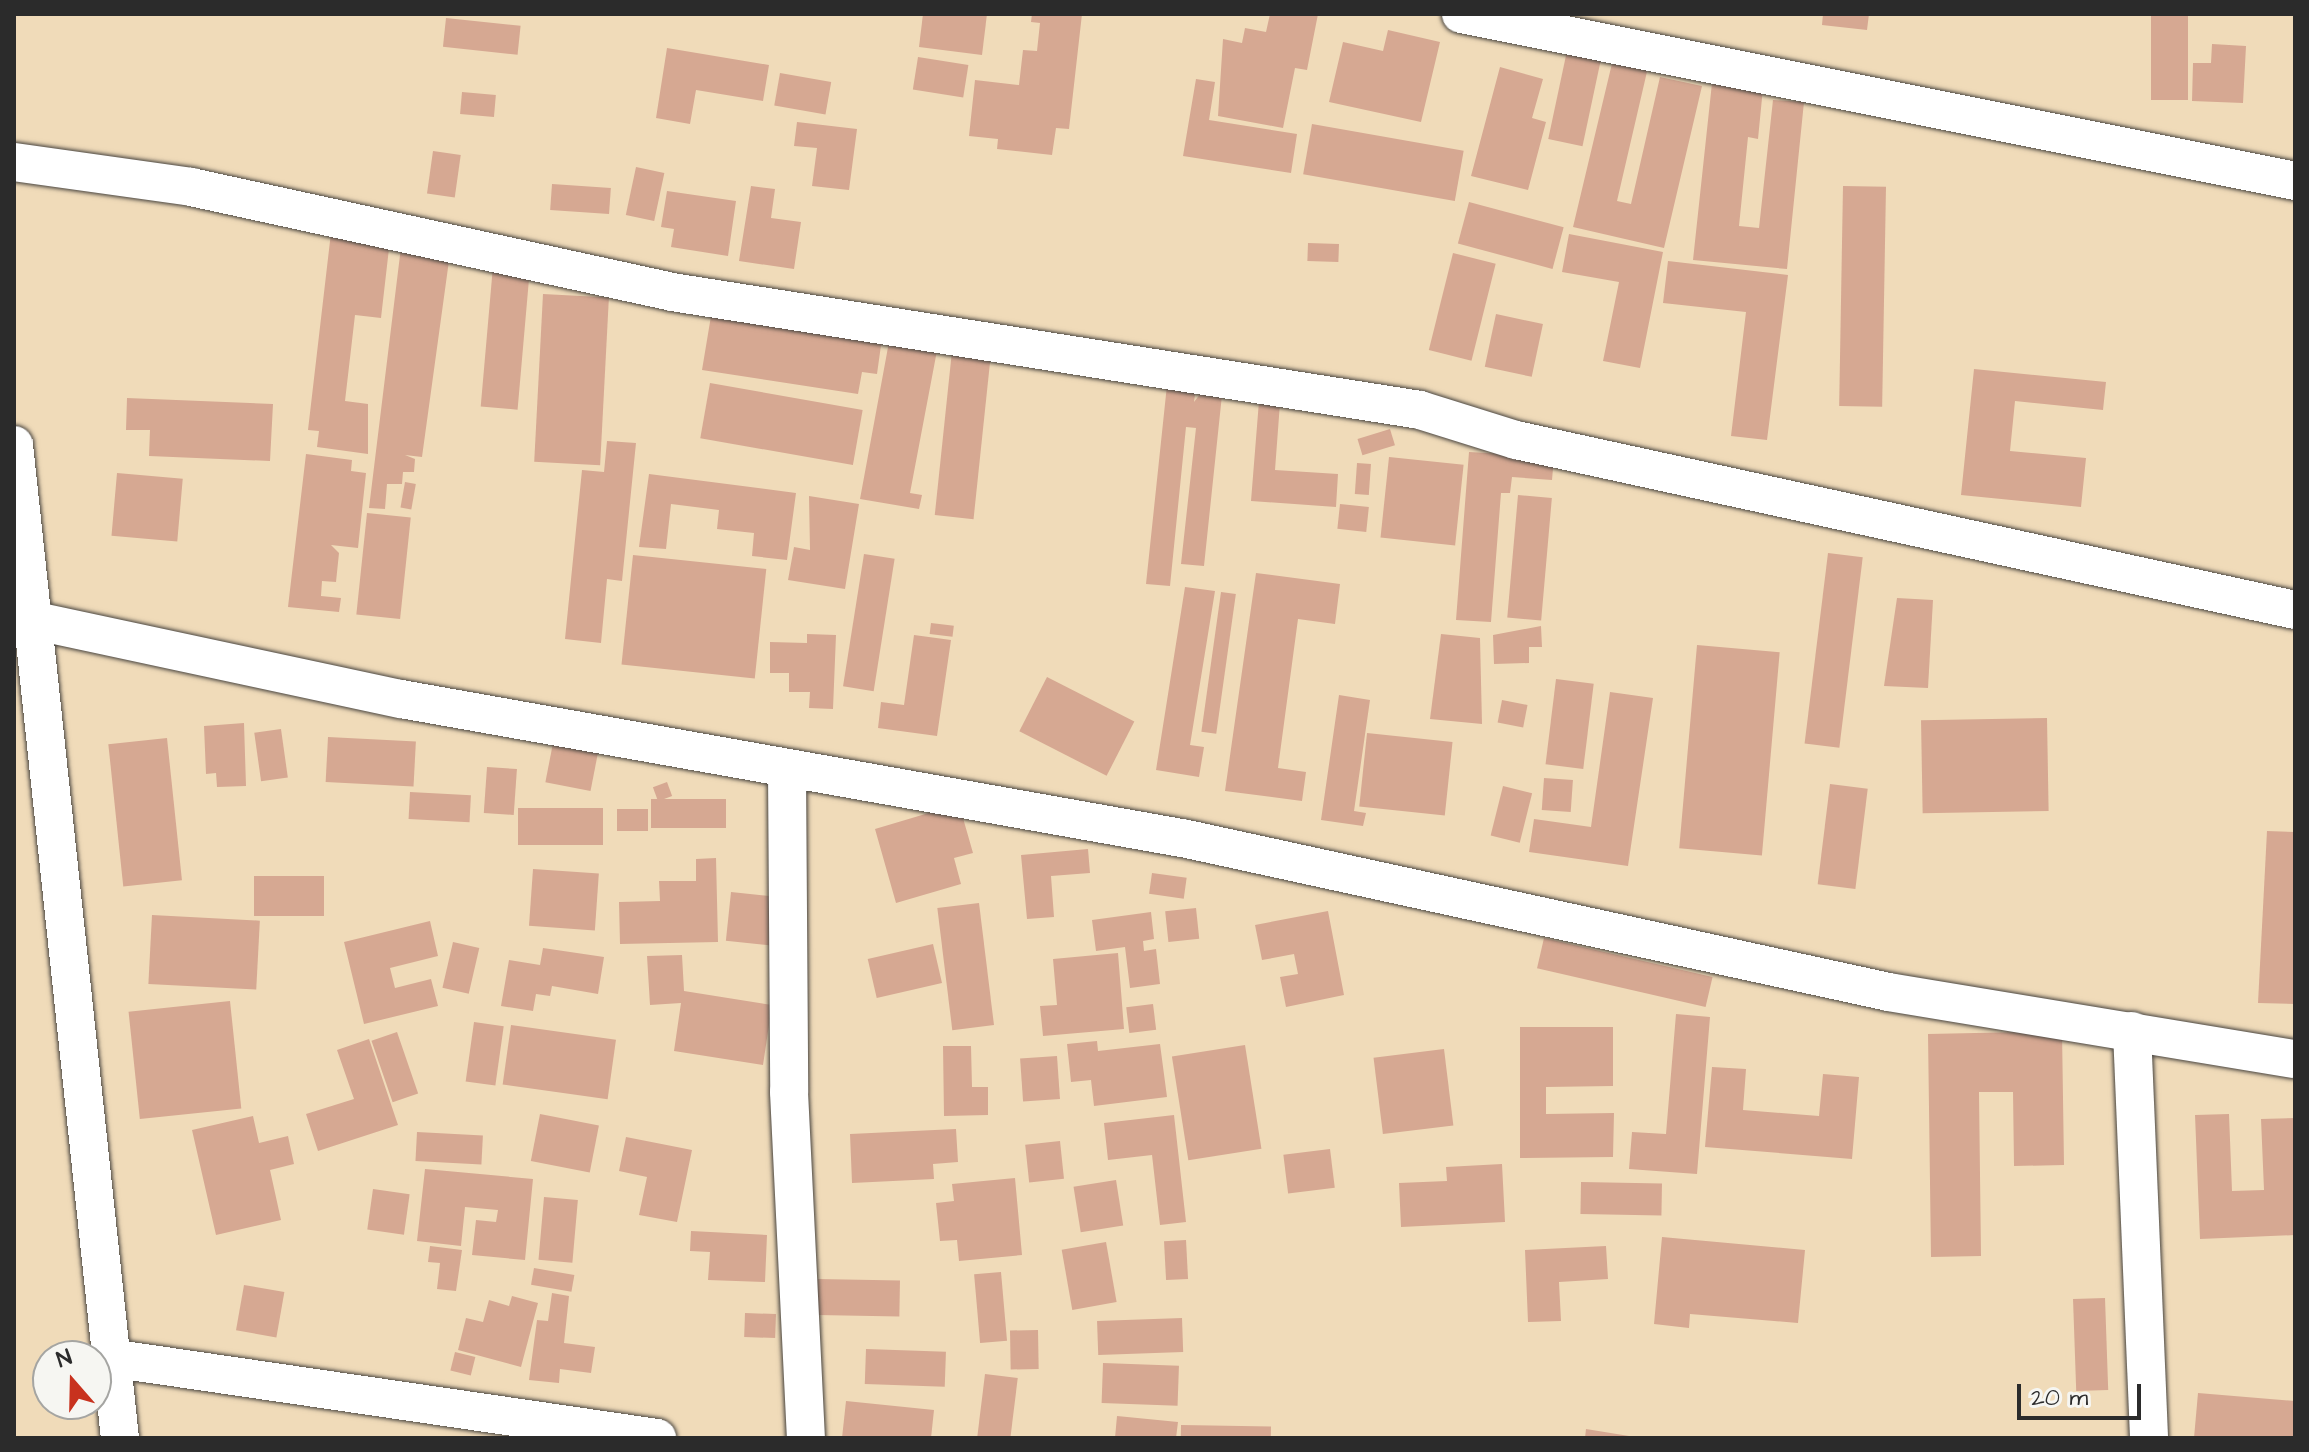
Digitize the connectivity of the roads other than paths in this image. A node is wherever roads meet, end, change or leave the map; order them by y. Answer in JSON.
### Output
{"nodes":[{"id":1,"x":1461,"y":14,"type":"edge"},
{"id":2,"x":14,"y":162,"type":"edge"},
{"id":3,"x":2295,"y":181,"type":"edge"},
{"id":4,"x":14,"y":445,"type":"edge"},
{"id":5,"x":2295,"y":610,"type":"edge"},
{"id":6,"x":36,"y":621,"type":"junction"},
{"id":7,"x":787,"y":770,"type":"junction"},
{"id":8,"x":2132,"y":1031,"type":"junction"},
{"id":9,"x":2295,"y":1059,"type":"edge"},
{"id":10,"x":108,"y":1340,"type":"edge"},
{"id":11,"x":112,"y":1358,"type":"edge"},
{"id":12,"x":112,"y":1374,"type":"edge"},
{"id":13,"x":120,"y":1438,"type":"edge"},
{"id":14,"x":657,"y":1438,"type":"edge"},
{"id":15,"x":806,"y":1438,"type":"edge"},
{"id":16,"x":2149,"y":1438,"type":"edge"}],
"edges":[{"from":1,"to":3,"type":"street"},
{"from":2,"to":5,"type":"street"},
{"from":4,"to":6,"type":"street"},
{"from":6,"to":7,"type":"street"},
{"from":6,"to":10,"type":"street"},
{"from":7,"to":8,"type":"street"},
{"from":7,"to":15,"type":"street"},
{"from":8,"to":9,"type":"street"},
{"from":8,"to":16,"type":"street"},
{"from":11,"to":14,"type":"street"},
{"from":12,"to":13,"type":"street"}]}
